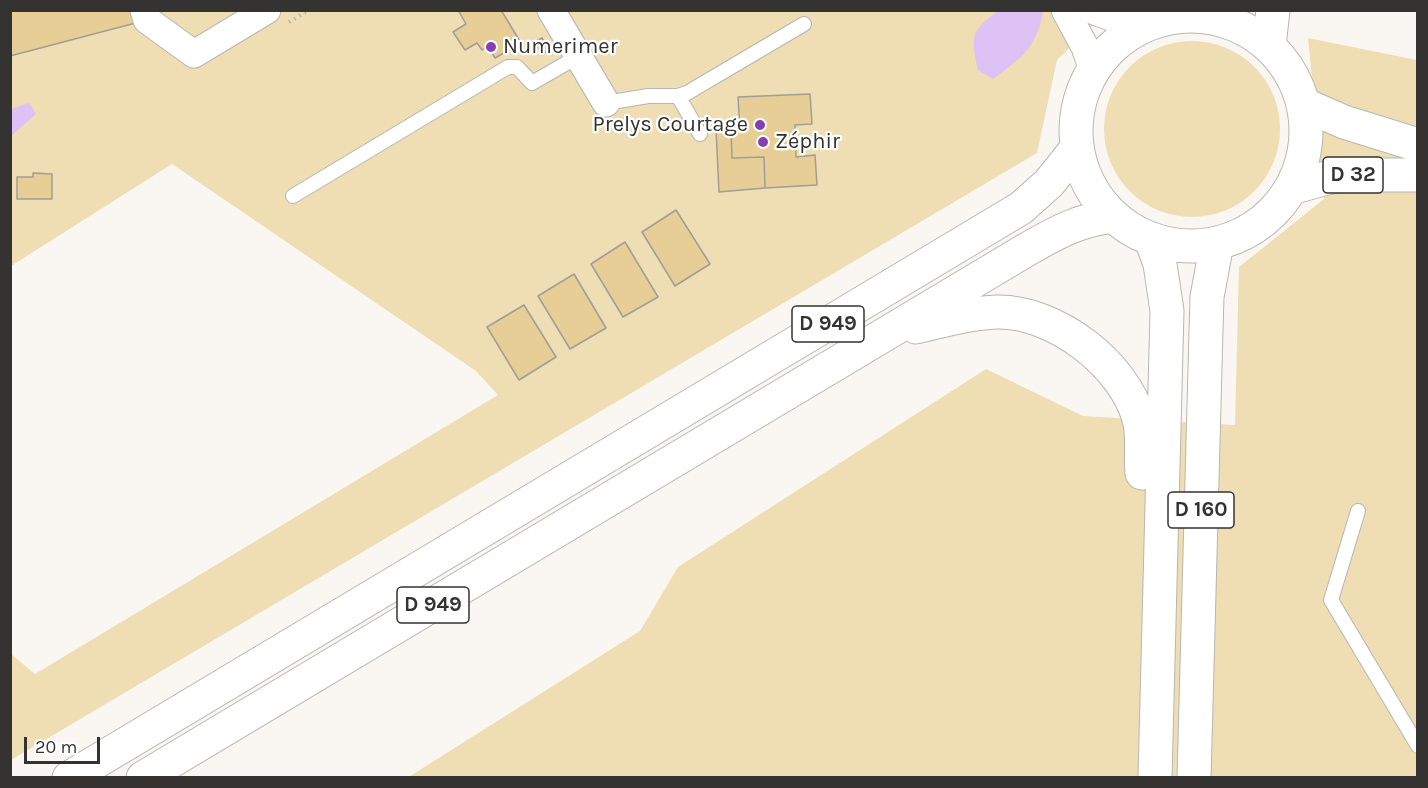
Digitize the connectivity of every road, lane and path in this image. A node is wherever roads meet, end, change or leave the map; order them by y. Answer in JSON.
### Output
{"nodes":[{"id":1,"x":144,"y":10,"type":"edge"},
{"id":2,"x":267,"y":10,"type":"edge"},
{"id":3,"x":551,"y":10,"type":"edge"},
{"id":4,"x":1065,"y":10,"type":"edge"},
{"id":5,"x":1092,"y":10,"type":"edge"},
{"id":6,"x":1273,"y":10,"type":"edge"},
{"id":7,"x":1196,"y":13,"type":"edge"},
{"id":8,"x":804,"y":24,"type":"dead end"},
{"id":9,"x":1140,"y":28,"type":"junction"},
{"id":10,"x":1269,"y":46,"type":"junction"},
{"id":11,"x":577,"y":57,"type":"junction"},
{"id":12,"x":1093,"y":71,"type":"junction"},
{"id":13,"x":678,"y":96,"type":"junction"},
{"id":14,"x":606,"y":103,"type":"joint"},
{"id":15,"x":1303,"y":104,"type":"junction"},
{"id":16,"x":700,"y":134,"type":"dead end"},
{"id":17,"x":1418,"y":145,"type":"edge"},
{"id":18,"x":1077,"y":147,"type":"junction"},
{"id":19,"x":1418,"y":175,"type":"edge"},
{"id":20,"x":1291,"y":188,"type":"junction"},
{"id":21,"x":293,"y":196,"type":"dead end"},
{"id":22,"x":1113,"y":216,"type":"junction"},
{"id":23,"x":1151,"y":239,"type":"junction"},
{"id":24,"x":1217,"y":243,"type":"junction"},
{"id":25,"x":887,"y":333,"type":"junction"},
{"id":26,"x":1358,"y":511,"type":"dead end"},
{"id":27,"x":1158,"y":634,"type":"junction"},
{"id":28,"x":1418,"y":746,"type":"edge"},
{"id":29,"x":69,"y":777,"type":"edge"},
{"id":30,"x":143,"y":777,"type":"edge"},
{"id":31,"x":1155,"y":777,"type":"edge"},
{"id":32,"x":1194,"y":777,"type":"edge"}],
"edges":[{"from":1,"to":2,"type":"street"},
{"from":3,"to":11,"type":"street"},
{"from":4,"to":12,"type":"street"},
{"from":5,"to":9,"type":"street"},
{"from":6,"to":10,"type":"main road"},
{"from":7,"to":9,"type":"main road"},
{"from":7,"to":10,"type":"main road"},
{"from":8,"to":13,"type":"lane"},
{"from":9,"to":12,"type":"main road"},
{"from":10,"to":15,"type":"main road"},
{"from":11,"to":14,"type":"street"},
{"from":11,"to":21,"type":"lane"},
{"from":12,"to":18,"type":"main road"},
{"from":13,"to":14,"type":"lane"},
{"from":13,"to":16,"type":"lane"},
{"from":15,"to":17,"type":"main road","number":"D 32"},
{"from":15,"to":20,"type":"main road"},
{"from":18,"to":22,"type":"main road"},
{"from":18,"to":29,"type":"main road","number":"D 949"},
{"from":19,"to":20,"type":"main road","number":"D 32"},
{"from":20,"to":24,"type":"main road"},
{"from":22,"to":23,"type":"main road"},
{"from":22,"to":25,"type":"main road","number":"D 949"},
{"from":23,"to":24,"type":"main road"},
{"from":23,"to":27,"type":"main road","number":"D 160"},
{"from":24,"to":32,"type":"main road","number":"D 160"},
{"from":25,"to":27,"type":"main road"},
{"from":25,"to":30,"type":"main road","number":"D 949"},
{"from":26,"to":28,"type":"lane"},
{"from":27,"to":31,"type":"main road","number":"D 160"}]}
